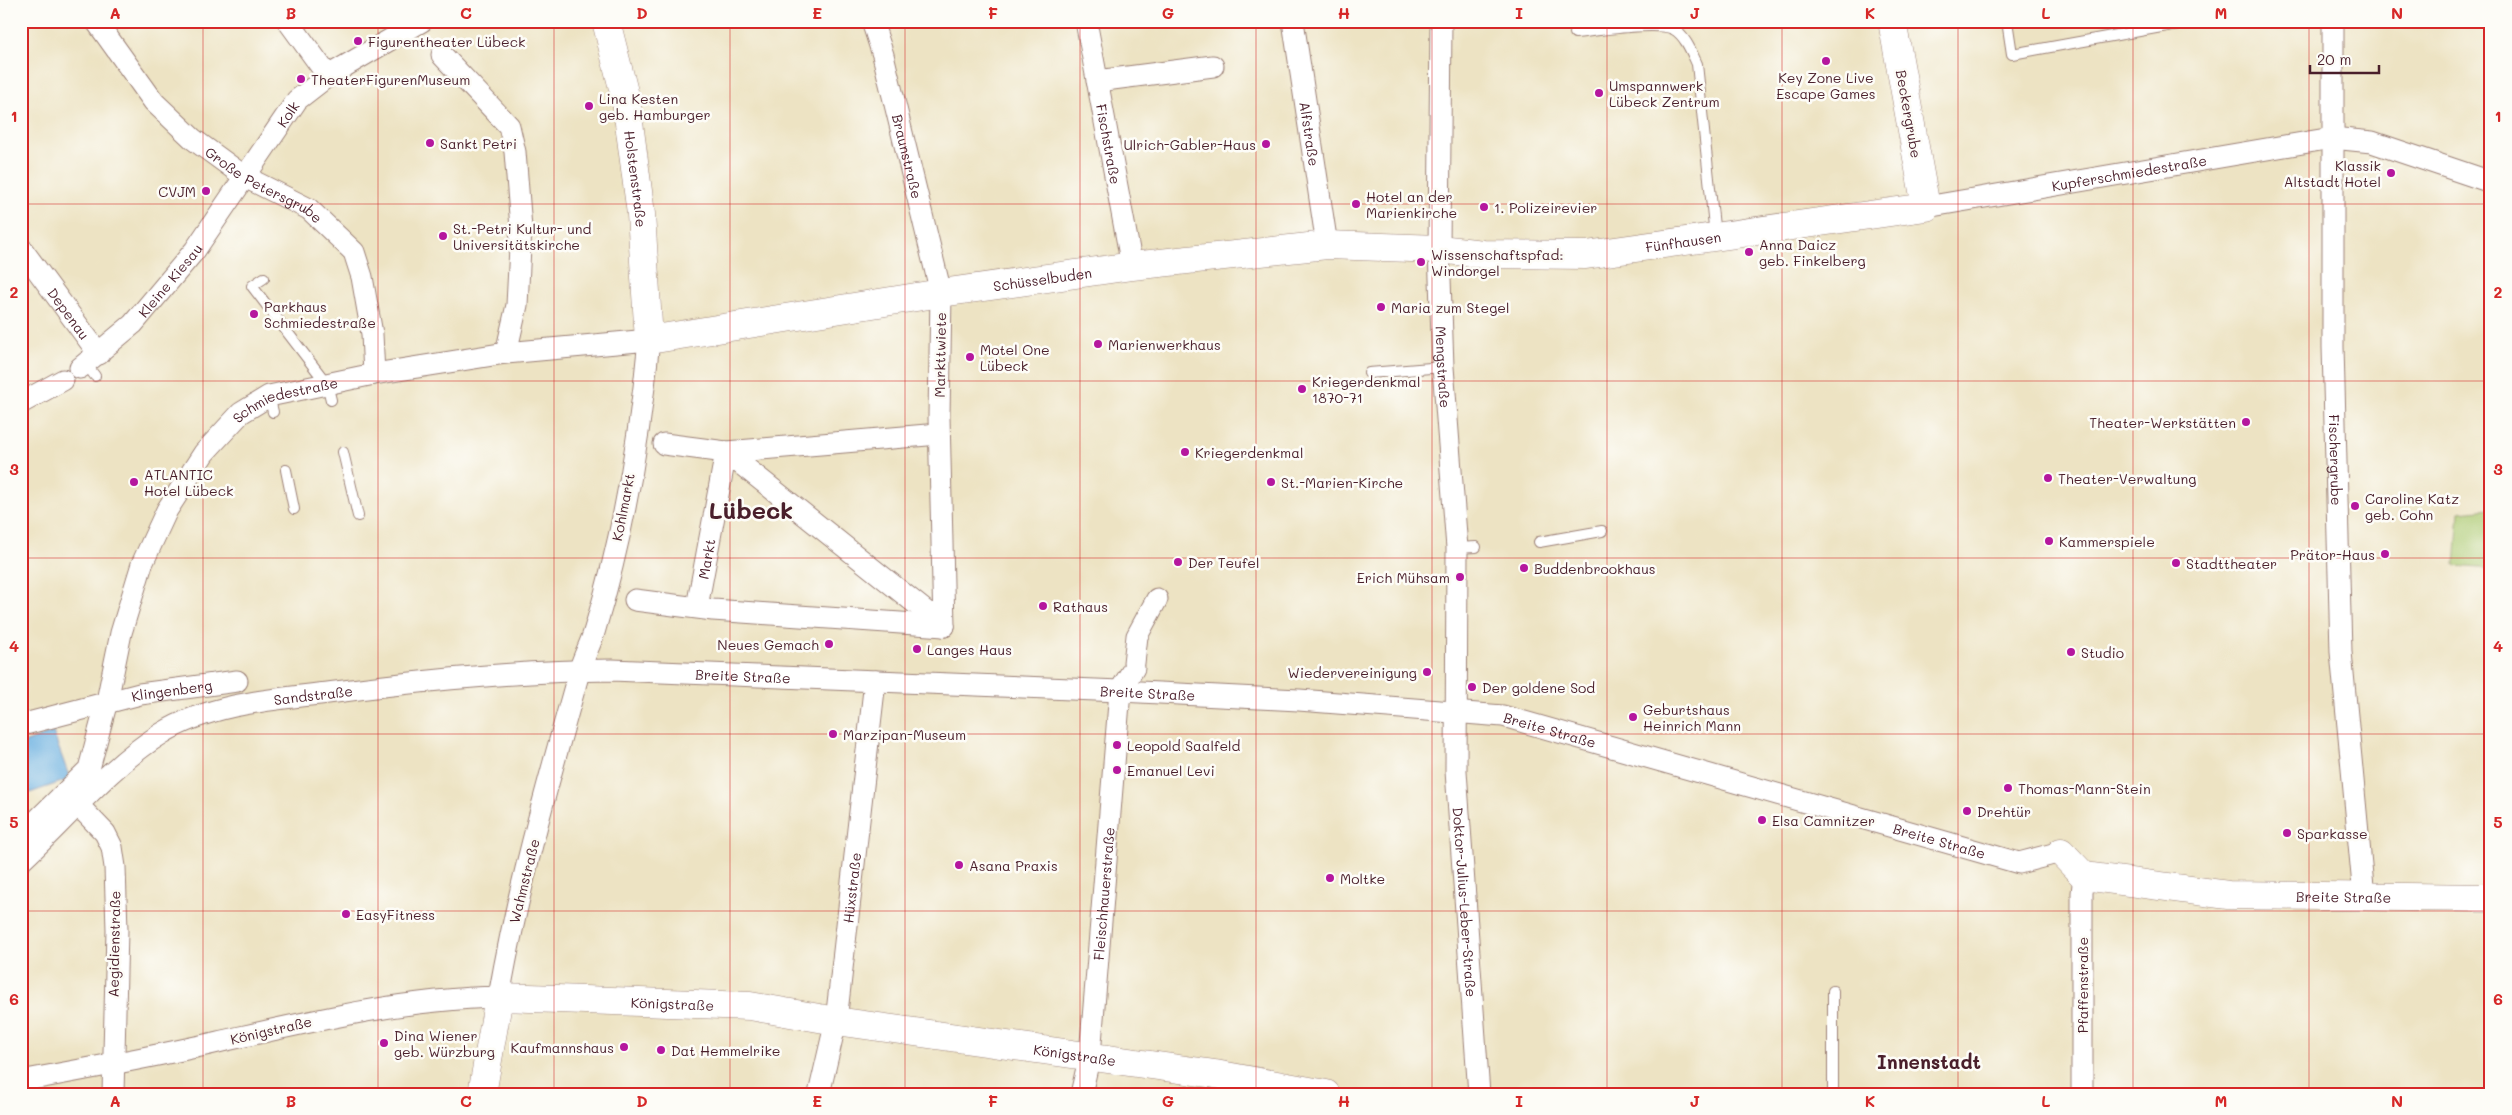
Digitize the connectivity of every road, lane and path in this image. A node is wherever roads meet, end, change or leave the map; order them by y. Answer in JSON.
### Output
{"nodes":[{"id":1,"x":96,"y":21,"type":"edge"},
{"id":2,"x":288,"y":21,"type":"edge"},
{"id":3,"x":606,"y":21,"type":"edge"},
{"id":4,"x":872,"y":21,"type":"edge"},
{"id":5,"x":1086,"y":21,"type":"edge"},
{"id":6,"x":1293,"y":21,"type":"edge"},
{"id":7,"x":1442,"y":21,"type":"edge"},
{"id":8,"x":1892,"y":21,"type":"edge"},
{"id":9,"x":2006,"y":21,"type":"edge"},
{"id":10,"x":2195,"y":21,"type":"edge"},
{"id":11,"x":2333,"y":21,"type":"edge"},
{"id":12,"x":412,"y":23,"type":"edge"},
{"id":13,"x":1575,"y":33,"type":"dead end"},
{"id":14,"x":442,"y":55,"type":"dead end"},
{"id":15,"x":1213,"y":66,"type":"dead end"},
{"id":16,"x":328,"y":76,"type":"junction"},
{"id":17,"x":1097,"y":81,"type":"junction"},
{"id":18,"x":2332,"y":138,"type":"junction"},
{"id":19,"x":245,"y":177,"type":"junction"},
{"id":20,"x":2491,"y":182,"type":"edge"},
{"id":21,"x":1926,"y":207,"type":"junction"},
{"id":22,"x":1716,"y":237,"type":"junction"},
{"id":23,"x":1327,"y":245,"type":"junction"},
{"id":24,"x":21,"y":248,"type":"edge"},
{"id":25,"x":1439,"y":249,"type":"junction"},
{"id":26,"x":1132,"y":266,"type":"junction"},
{"id":27,"x":264,"y":278,"type":"dead end"},
{"id":28,"x":941,"y":293,"type":"junction"},
{"id":29,"x":649,"y":340,"type":"junction"},
{"id":30,"x":506,"y":353,"type":"junction"},
{"id":31,"x":1443,"y":367,"type":"junction"},
{"id":32,"x":84,"y":368,"type":"junction"},
{"id":33,"x":1369,"y":373,"type":"dead end"},
{"id":34,"x":374,"y":374,"type":"junction"},
{"id":35,"x":329,"y":392,"type":"junction"},
{"id":36,"x":21,"y":403,"type":"edge"},
{"id":37,"x":939,"y":425,"type":"junction"},
{"id":38,"x":664,"y":444,"type":"dead end"},
{"id":39,"x":343,"y":452,"type":"dead end"},
{"id":40,"x":726,"y":452,"type":"junction"},
{"id":41,"x":286,"y":470,"type":"dead end"},
{"id":42,"x":294,"y":508,"type":"dead end"},
{"id":43,"x":358,"y":516,"type":"dead end"},
{"id":44,"x":1602,"y":531,"type":"dead end"},
{"id":45,"x":1539,"y":542,"type":"dead end"},
{"id":46,"x":1158,"y":599,"type":"dead end"},
{"id":47,"x":635,"y":600,"type":"dead end"},
{"id":48,"x":697,"y":607,"type":"junction"},
{"id":49,"x":944,"y":626,"type":"junction"},
{"id":50,"x":580,"y":670,"type":"junction"},
{"id":51,"x":237,"y":681,"type":"dead end"},
{"id":52,"x":875,"y":681,"type":"junction"},
{"id":53,"x":1120,"y":690,"type":"junction"},
{"id":54,"x":107,"y":701,"type":"junction"},
{"id":55,"x":1456,"y":712,"type":"junction"},
{"id":56,"x":21,"y":725,"type":"edge"},
{"id":57,"x":79,"y":806,"type":"junction"},
{"id":58,"x":27,"y":838,"type":"edge"},
{"id":59,"x":2061,"y":852,"type":"joint"},
{"id":60,"x":21,"y":861,"type":"edge"},
{"id":61,"x":2084,"y":876,"type":"junction"},
{"id":62,"x":2364,"y":897,"type":"junction"},
{"id":63,"x":2491,"y":898,"type":"edge"},
{"id":64,"x":1833,"y":991,"type":"dead end"},
{"id":65,"x":499,"y":998,"type":"junction"},
{"id":66,"x":836,"y":1021,"type":"junction"},
{"id":67,"x":1090,"y":1055,"type":"junction"},
{"id":68,"x":113,"y":1064,"type":"junction"},
{"id":69,"x":21,"y":1081,"type":"edge"},
{"id":70,"x":113,"y":1094,"type":"edge"},
{"id":71,"x":482,"y":1094,"type":"edge"},
{"id":72,"x":818,"y":1094,"type":"edge"},
{"id":73,"x":1082,"y":1094,"type":"edge"},
{"id":74,"x":1326,"y":1094,"type":"edge"},
{"id":75,"x":1479,"y":1094,"type":"edge"},
{"id":76,"x":1833,"y":1094,"type":"edge"},
{"id":77,"x":2082,"y":1094,"type":"edge"}],
"edges":[{"from":1,"to":19,"type":"street","name":"Große Petersgrube"},
{"from":2,"to":16,"type":"street"},
{"from":3,"to":29,"type":"street","name":"Holstenstraße"},
{"from":4,"to":28,"type":"street","name":"Braunstraße"},
{"from":5,"to":17,"type":"street","name":"Fischstraße"},
{"from":6,"to":23,"type":"street","name":"Alfstraße"},
{"from":7,"to":25,"type":"street","name":"Mengstraße"},
{"from":8,"to":21,"type":"street","name":"Beckergrube"},
{"from":9,"to":10,"type":"lane"},
{"from":11,"to":18,"type":"street","name":"Fischergrube"},
{"from":12,"to":16,"type":"street","name":"Kolk"},
{"from":13,"to":22,"type":"lane"},
{"from":14,"to":30,"type":"street"},
{"from":15,"to":17,"type":"street"},
{"from":16,"to":19,"type":"street","name":"Kolk"},
{"from":17,"to":26,"type":"street","name":"Fischstraße"},
{"from":18,"to":20,"type":"street","name":"Kupferschmiedestraße"},
{"from":18,"to":21,"type":"street","name":"Kupferschmiedestraße"},
{"from":18,"to":62,"type":"street","name":"Fischergrube"},
{"from":19,"to":32,"type":"street","name":"Kleine Kiesau"},
{"from":19,"to":34,"type":"street","name":"Große Petersgrube"},
{"from":21,"to":22,"type":"street","name":"Fünfhausen"},
{"from":22,"to":25,"type":"street","name":"Fünfhausen"},
{"from":23,"to":25,"type":"street","name":"Schüsselbuden"},
{"from":23,"to":26,"type":"street","name":"Schüsselbuden"},
{"from":24,"to":32,"type":"street","name":"Depenau"},
{"from":25,"to":31,"type":"street","name":"Mengstraße"},
{"from":26,"to":28,"type":"street","name":"Schüsselbuden"},
{"from":27,"to":35,"type":"lane"},
{"from":28,"to":29,"type":"street","name":"Schüsselbuden"},
{"from":28,"to":37,"type":"street","name":"Markttwiete"},
{"from":29,"to":30,"type":"street","name":"Schmiedestraße"},
{"from":29,"to":50,"type":"street","name":"Kohlmarkt"},
{"from":30,"to":34,"type":"street","name":"Schmiedestraße"},
{"from":31,"to":33,"type":"lane"},
{"from":31,"to":55,"type":"street","name":"Mengstraße"},
{"from":32,"to":36,"type":"street","name":"Kleine Kiesau"},
{"from":34,"to":35,"type":"street","name":"Schmiedestraße"},
{"from":35,"to":54,"type":"street","name":"Schmiedestraße"},
{"from":37,"to":40,"type":"street"},
{"from":37,"to":49,"type":"street","name":"Markttwiete"},
{"from":38,"to":40,"type":"street"},
{"from":39,"to":43,"type":"lane"},
{"from":40,"to":48,"type":"street","name":"Markt"},
{"from":40,"to":49,"type":"street"},
{"from":41,"to":42,"type":"lane"},
{"from":44,"to":45,"type":"lane"},
{"from":46,"to":53,"type":"street"},
{"from":47,"to":48,"type":"street"},
{"from":48,"to":49,"type":"street"},
{"from":50,"to":52,"type":"street","name":"Breite Straße"},
{"from":50,"to":57,"type":"street","name":"Sandstraße"},
{"from":50,"to":65,"type":"street","name":"Wahmstraße"},
{"from":51,"to":54,"type":"street","name":"Klingenberg"},
{"from":52,"to":53,"type":"street","name":"Breite Straße"},
{"from":52,"to":66,"type":"street","name":"Hüxstraße"},
{"from":53,"to":55,"type":"street","name":"Breite Straße"},
{"from":53,"to":67,"type":"street","name":"Fleischhauerstraße"},
{"from":54,"to":56,"type":"street","name":"Klingenberg"},
{"from":54,"to":58,"type":"street"},
{"from":55,"to":59,"type":"street","name":"Breite Straße"},
{"from":55,"to":75,"type":"street","name":"Doktor-Julius-Leber-Straße"},
{"from":57,"to":58,"type":"street","name":"Sandstraße"},
{"from":57,"to":68,"type":"street","name":"Aegidienstraße"},
{"from":58,"to":60,"type":"street"},
{"from":59,"to":61,"type":"street","name":"Breite Straße"},
{"from":61,"to":62,"type":"street","name":"Breite Straße"},
{"from":61,"to":77,"type":"street","name":"Pfaffenstraße"},
{"from":62,"to":63,"type":"street","name":"Breite Straße"},
{"from":64,"to":76,"type":"lane"},
{"from":65,"to":66,"type":"street","name":"Königstraße"},
{"from":65,"to":68,"type":"street","name":"Königstraße"},
{"from":65,"to":71,"type":"street","name":"Wahmstraße"},
{"from":66,"to":67,"type":"street","name":"Königstraße"},
{"from":66,"to":72,"type":"street","name":"Hüxstraße"},
{"from":67,"to":73,"type":"street","name":"Fleischhauerstraße"},
{"from":67,"to":74,"type":"street","name":"Königstraße"},
{"from":68,"to":69,"type":"street","name":"Königstraße"},
{"from":68,"to":70,"type":"street","name":"Aegidienstraße"}]}
